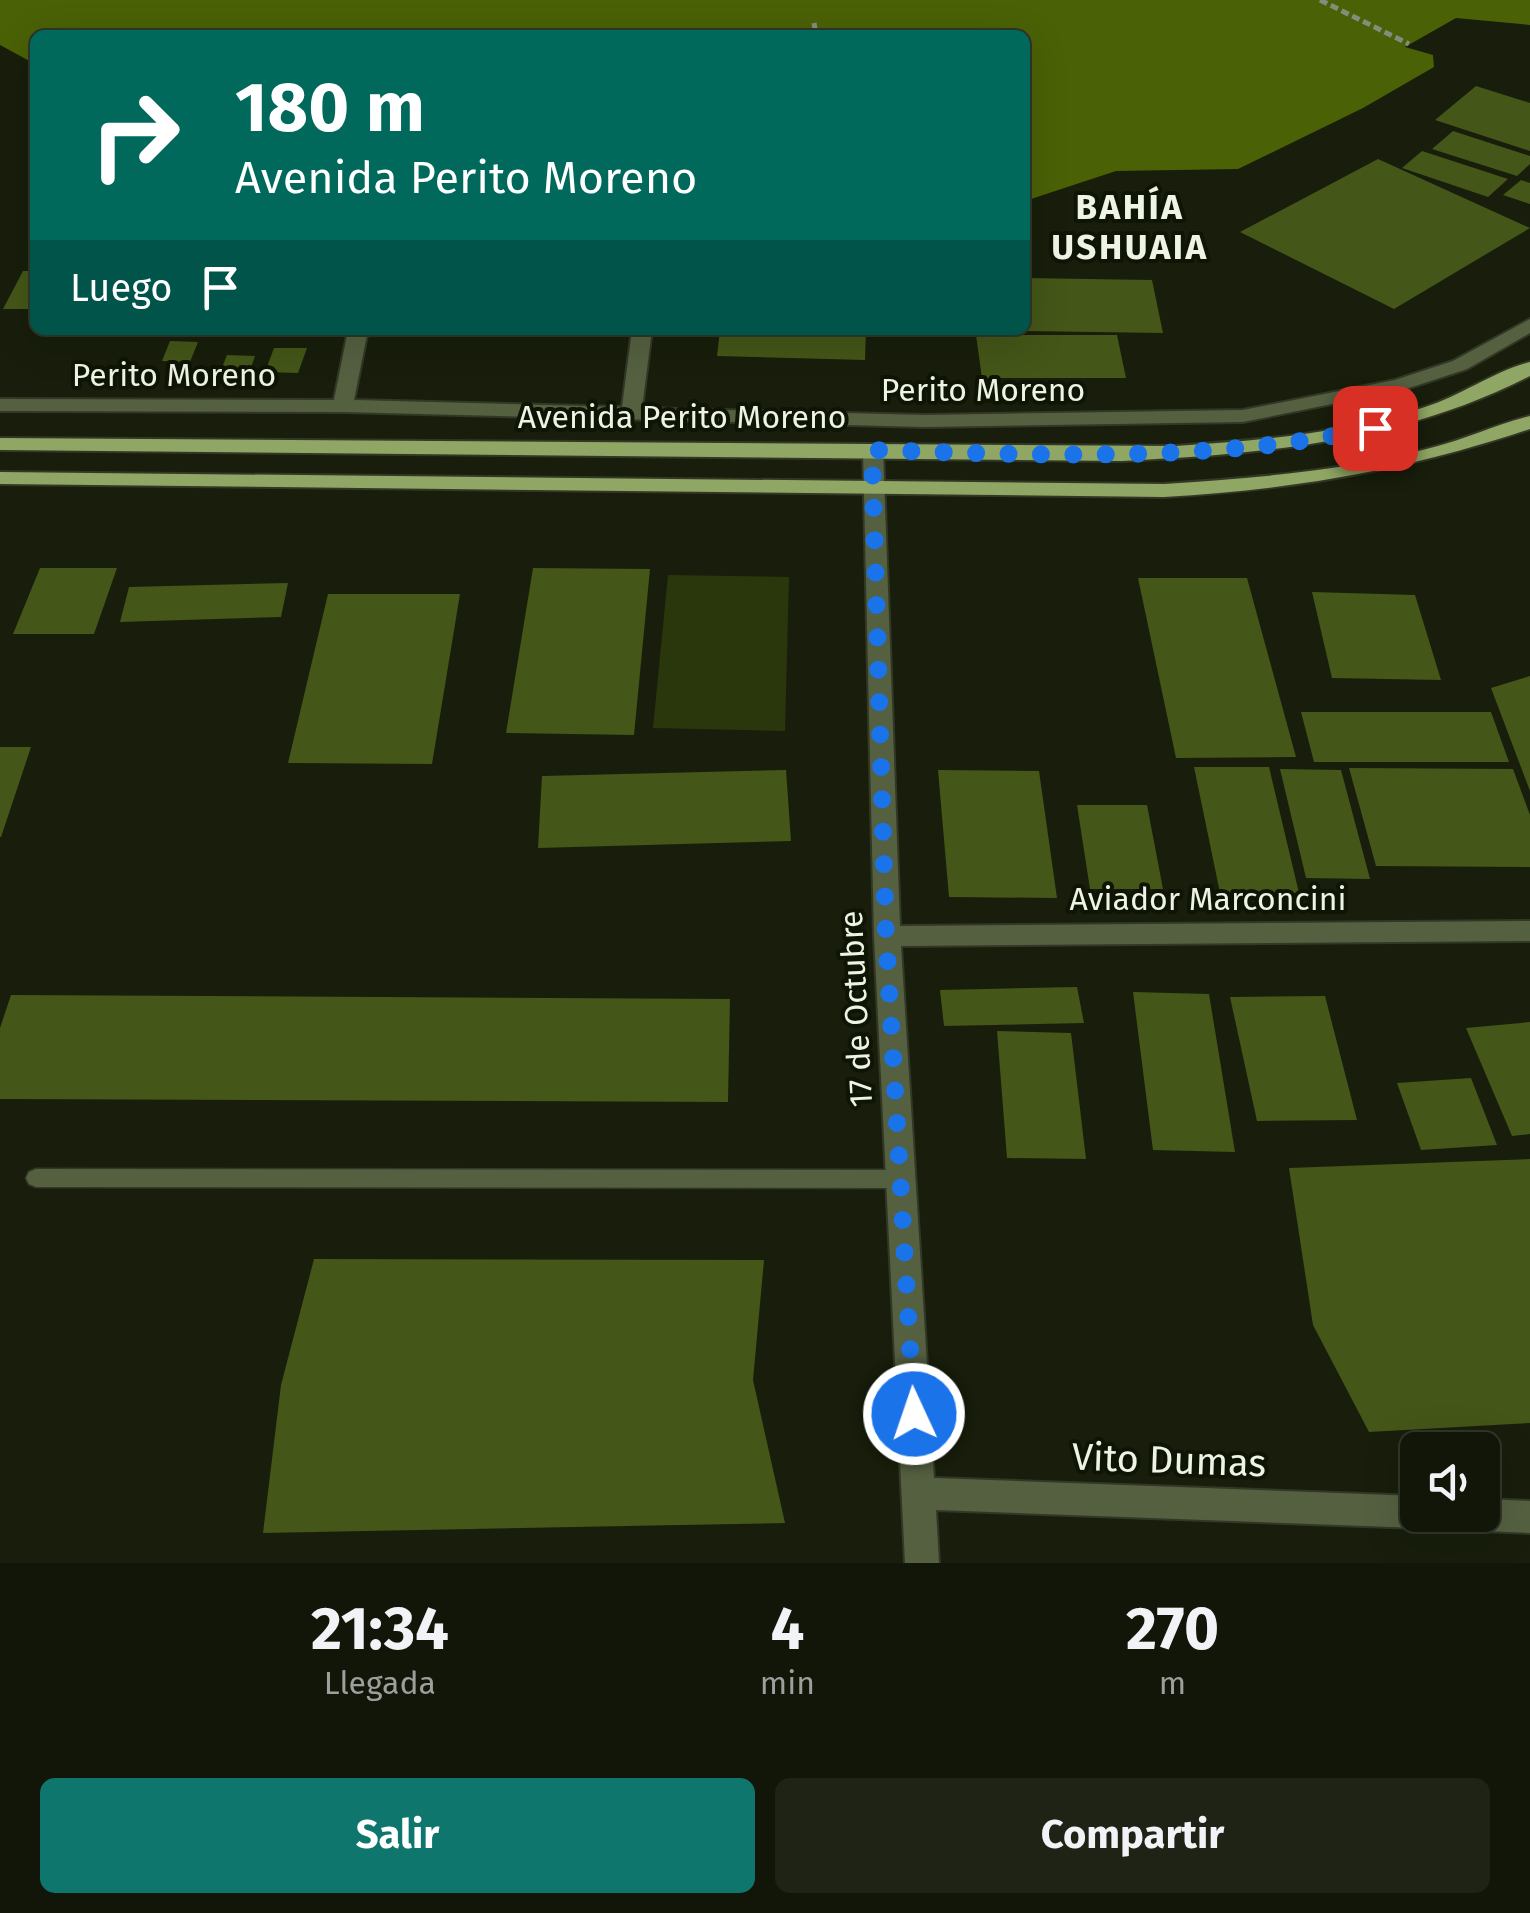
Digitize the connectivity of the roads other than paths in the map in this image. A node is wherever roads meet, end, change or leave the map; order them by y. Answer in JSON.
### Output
{"nodes":[{"id":1,"x":1530,"y":325,"type":"edge"},
{"id":2,"x":357,"y":335,"type":"edge"},
{"id":3,"x":641,"y":335,"type":"edge"},
{"id":4,"x":1530,"y":368,"type":"edge"},
{"id":5,"x":0,"y":405,"type":"edge"},
{"id":6,"x":343,"y":406,"type":"junction"},
{"id":7,"x":631,"y":416,"type":"junction"},
{"id":8,"x":1530,"y":422,"type":"edge"},
{"id":9,"x":0,"y":444,"type":"edge"},
{"id":10,"x":872,"y":450,"type":"junction"},
{"id":11,"x":0,"y":478,"type":"edge"},
{"id":12,"x":874,"y":487,"type":"junction"},
{"id":13,"x":1530,"y":931,"type":"edge"},
{"id":14,"x":886,"y":936,"type":"junction"},
{"id":15,"x":36,"y":1178,"type":"dead end"},
{"id":16,"x":900,"y":1179,"type":"junction"},
{"id":17,"x":918,"y":1493,"type":"junction"},
{"id":18,"x":1400,"y":1511,"type":"edge"},
{"id":19,"x":1500,"y":1516,"type":"edge"},
{"id":20,"x":1530,"y":1517,"type":"edge"},
{"id":21,"x":922,"y":1563,"type":"edge"}],
"edges":[{"from":1,"to":7,"type":"street","name":"Perito Moreno"},
{"from":2,"to":6,"type":"street"},
{"from":3,"to":7,"type":"street"},
{"from":4,"to":10,"type":"main road","name":"Avenida Perito Moreno"},
{"from":5,"to":6,"type":"street","name":"Perito Moreno"},
{"from":6,"to":7,"type":"street","name":"Perito Moreno"},
{"from":8,"to":12,"type":"main road","name":"Avenida Perito Moreno"},
{"from":9,"to":10,"type":"main road","name":"Avenida Perito Moreno"},
{"from":10,"to":12,"type":"street","name":"17 de Octubre"},
{"from":11,"to":12,"type":"main road","name":"Avenida Perito Moreno"},
{"from":12,"to":14,"type":"street","name":"17 de Octubre"},
{"from":13,"to":14,"type":"street","name":"Aviador Marconcini"},
{"from":14,"to":16,"type":"street","name":"17 de Octubre"},
{"from":15,"to":16,"type":"lane"},
{"from":16,"to":17,"type":"street","name":"17 de Octubre"},
{"from":17,"to":18,"type":"street","name":"Vito Dumas"},
{"from":17,"to":21,"type":"street","name":"17 de Octubre"},
{"from":19,"to":20,"type":"street"}]}
